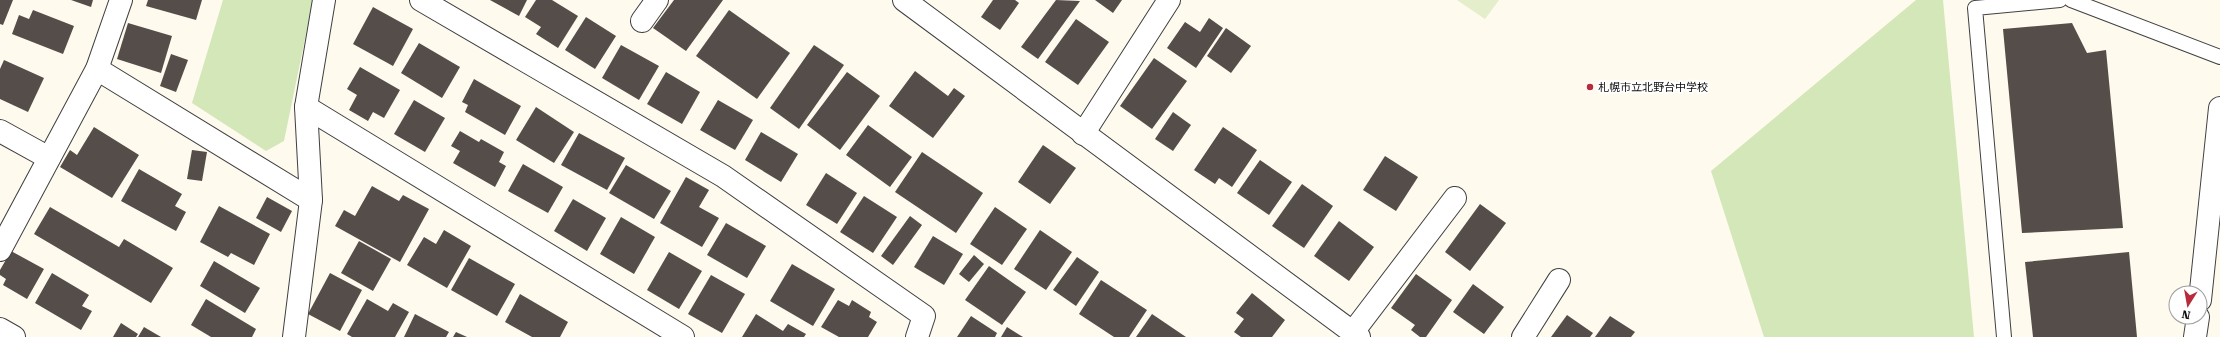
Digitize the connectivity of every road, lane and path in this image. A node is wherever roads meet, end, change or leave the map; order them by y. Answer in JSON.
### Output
{"nodes":[{"id":1,"x":121,"y":0,"type":"edge"},
{"id":2,"x":324,"y":0,"type":"edge"},
{"id":3,"x":421,"y":0,"type":"edge"},
{"id":4,"x":657,"y":0,"type":"edge"},
{"id":5,"x":904,"y":0,"type":"edge"},
{"id":6,"x":1169,"y":0,"type":"edge"},
{"id":7,"x":2060,"y":0,"type":"edge"},
{"id":8,"x":2071,"y":0,"type":"edge"},
{"id":9,"x":642,"y":21,"type":"dead end"},
{"id":10,"x":2220,"y":57,"type":"edge"},
{"id":11,"x":97,"y":69,"type":"junction"},
{"id":12,"x":306,"y":106,"type":"junction"},
{"id":13,"x":2220,"y":108,"type":"edge"},
{"id":14,"x":0,"y":131,"type":"edge"},
{"id":15,"x":1083,"y":134,"type":"junction"},
{"id":16,"x":49,"y":158,"type":"junction"},
{"id":17,"x":1455,"y":198,"type":"dead end"},
{"id":18,"x":311,"y":200,"type":"junction"},
{"id":19,"x":2214,"y":249,"type":"edge"},
{"id":20,"x":0,"y":250,"type":"edge"},
{"id":21,"x":1559,"y":280,"type":"dead end"},
{"id":22,"x":2204,"y":285,"type":"edge"},
{"id":23,"x":2197,"y":325,"type":"edge"},
{"id":24,"x":0,"y":329,"type":"edge"},
{"id":25,"x":670,"y":333,"type":"edge"},
{"id":26,"x":299,"y":335,"type":"edge"},
{"id":27,"x":1356,"y":335,"type":"edge"},
{"id":28,"x":14,"y":337,"type":"edge"},
{"id":29,"x":917,"y":337,"type":"edge"},
{"id":30,"x":1523,"y":337,"type":"edge"},
{"id":31,"x":2004,"y":337,"type":"edge"},
{"id":32,"x":2195,"y":337,"type":"edge"}],
"edges":[{"from":1,"to":11,"type":"street"},
{"from":2,"to":12,"type":"street"},
{"from":3,"to":29,"type":"street"},
{"from":4,"to":9,"type":"street"},
{"from":5,"to":15,"type":"street"},
{"from":6,"to":15,"type":"street"},
{"from":7,"to":31,"type":"lane"},
{"from":8,"to":10,"type":"lane"},
{"from":11,"to":16,"type":"street"},
{"from":11,"to":18,"type":"street"},
{"from":12,"to":18,"type":"street"},
{"from":12,"to":25,"type":"street"},
{"from":13,"to":19,"type":"street"},
{"from":14,"to":16,"type":"street"},
{"from":15,"to":27,"type":"street"},
{"from":16,"to":20,"type":"street"},
{"from":17,"to":27,"type":"street"},
{"from":18,"to":26,"type":"street"},
{"from":19,"to":22,"type":"street"},
{"from":21,"to":30,"type":"street"},
{"from":23,"to":32,"type":"street"},
{"from":24,"to":28,"type":"street"}]}
